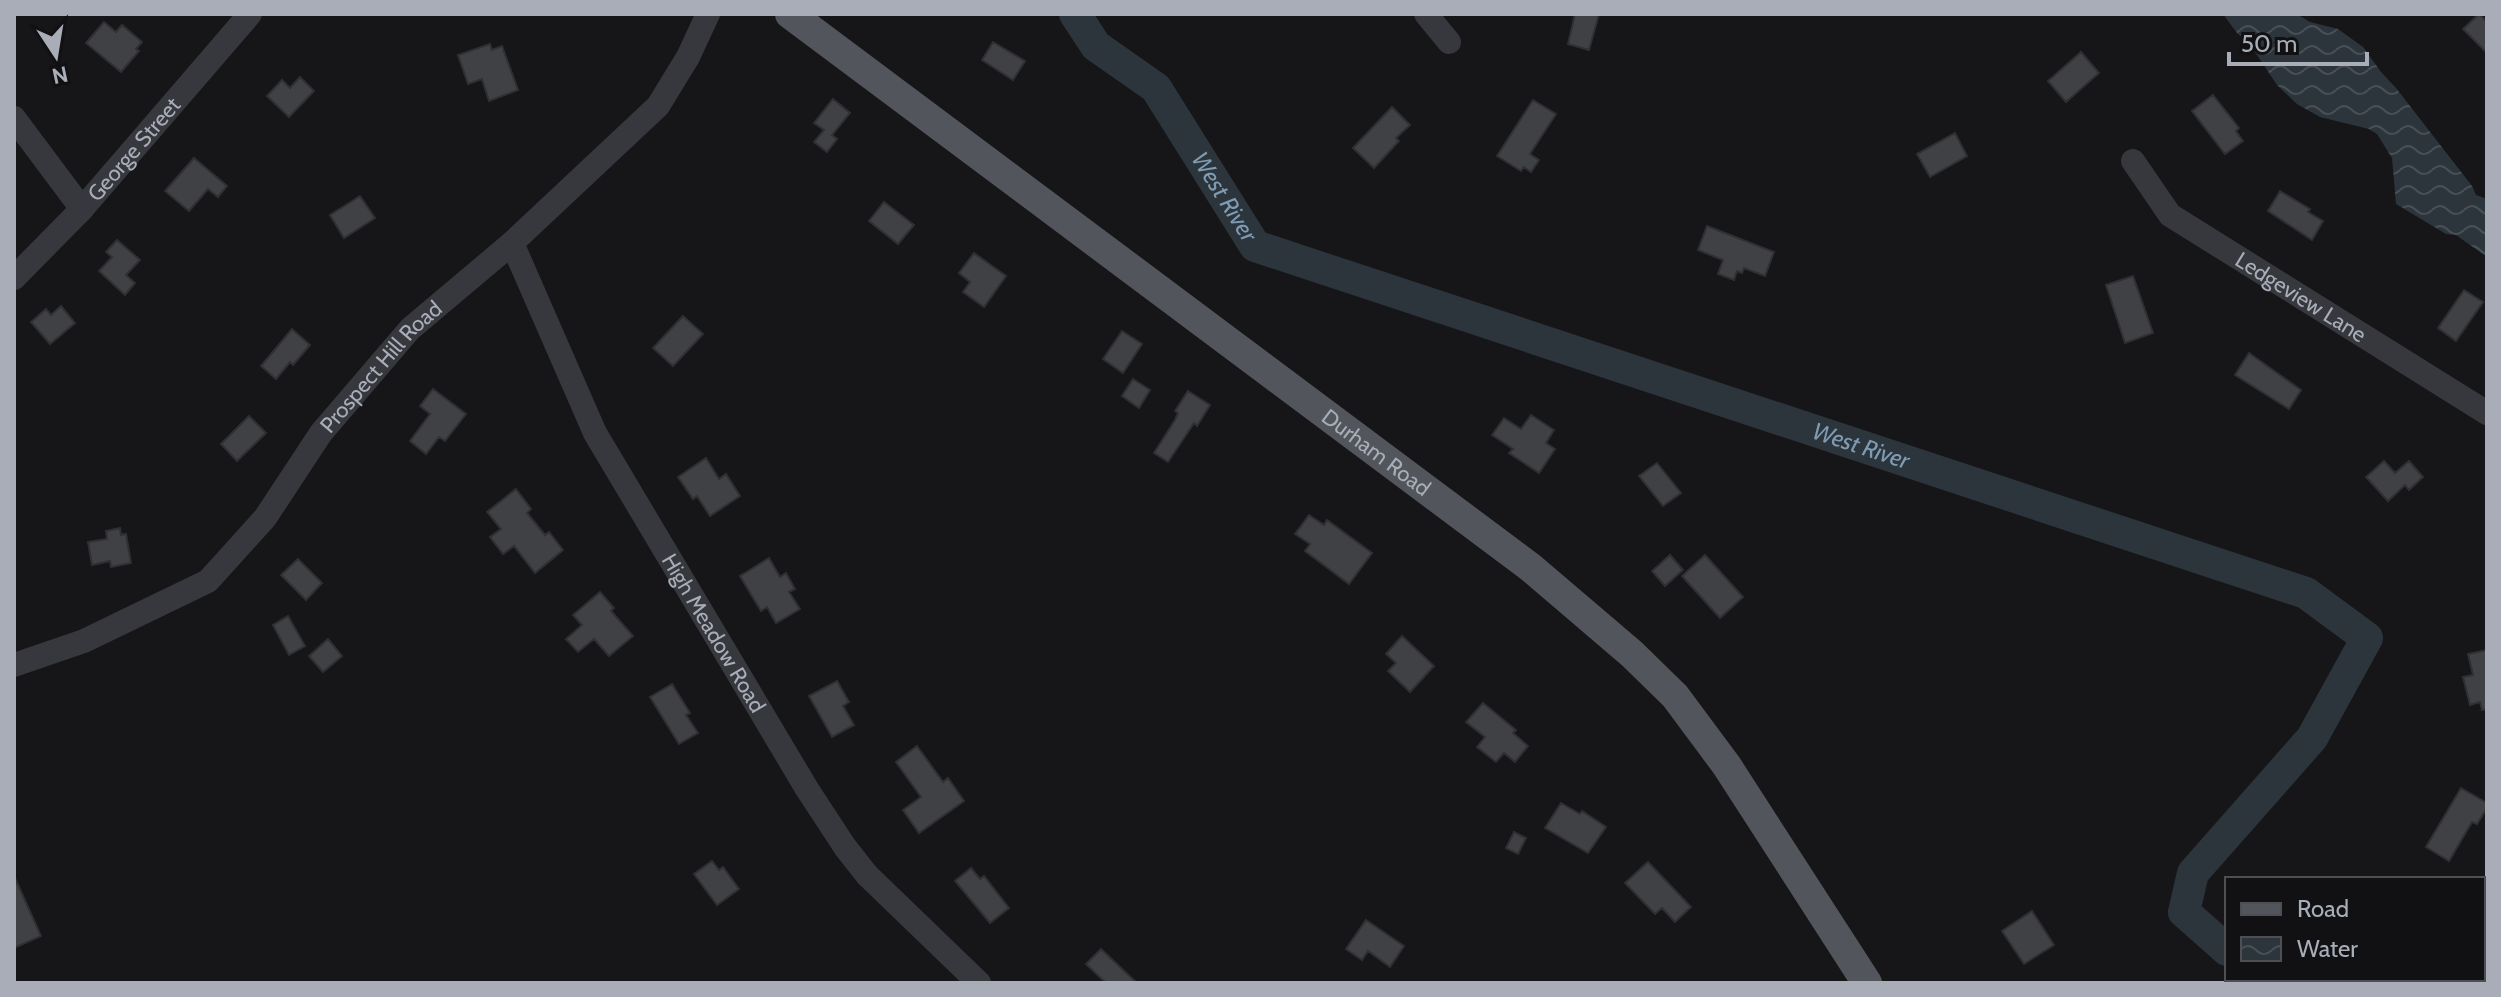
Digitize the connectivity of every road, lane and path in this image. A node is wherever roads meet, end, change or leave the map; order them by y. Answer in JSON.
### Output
{"nodes":[{"id":1,"x":250,"y":14,"type":"edge"},
{"id":2,"x":708,"y":14,"type":"edge"},
{"id":3,"x":790,"y":14,"type":"edge"},
{"id":4,"x":1426,"y":14,"type":"edge"},
{"id":5,"x":1449,"y":42,"type":"dead end"},
{"id":6,"x":14,"y":118,"type":"edge"},
{"id":7,"x":2133,"y":161,"type":"dead end"},
{"id":8,"x":82,"y":209,"type":"junction"},
{"id":9,"x":512,"y":243,"type":"junction"},
{"id":10,"x":14,"y":278,"type":"edge"},
{"id":11,"x":2487,"y":413,"type":"edge"},
{"id":12,"x":14,"y":665,"type":"edge"},
{"id":13,"x":979,"y":983,"type":"edge"},
{"id":14,"x":1867,"y":983,"type":"edge"}],
"edges":[{"from":1,"to":8,"type":"street","name":"George Street"},
{"from":2,"to":9,"type":"street","name":"Prospect Hill Road"},
{"from":3,"to":14,"type":"main road","name":"Durham Road"},
{"from":4,"to":5,"type":"street"},
{"from":6,"to":8,"type":"street"},
{"from":7,"to":11,"type":"street","name":"Ledgeview Lane"},
{"from":8,"to":10,"type":"street","name":"George Street"},
{"from":9,"to":12,"type":"street","name":"Prospect Hill Road"},
{"from":9,"to":13,"type":"street","name":"High Meadow Road"}]}
